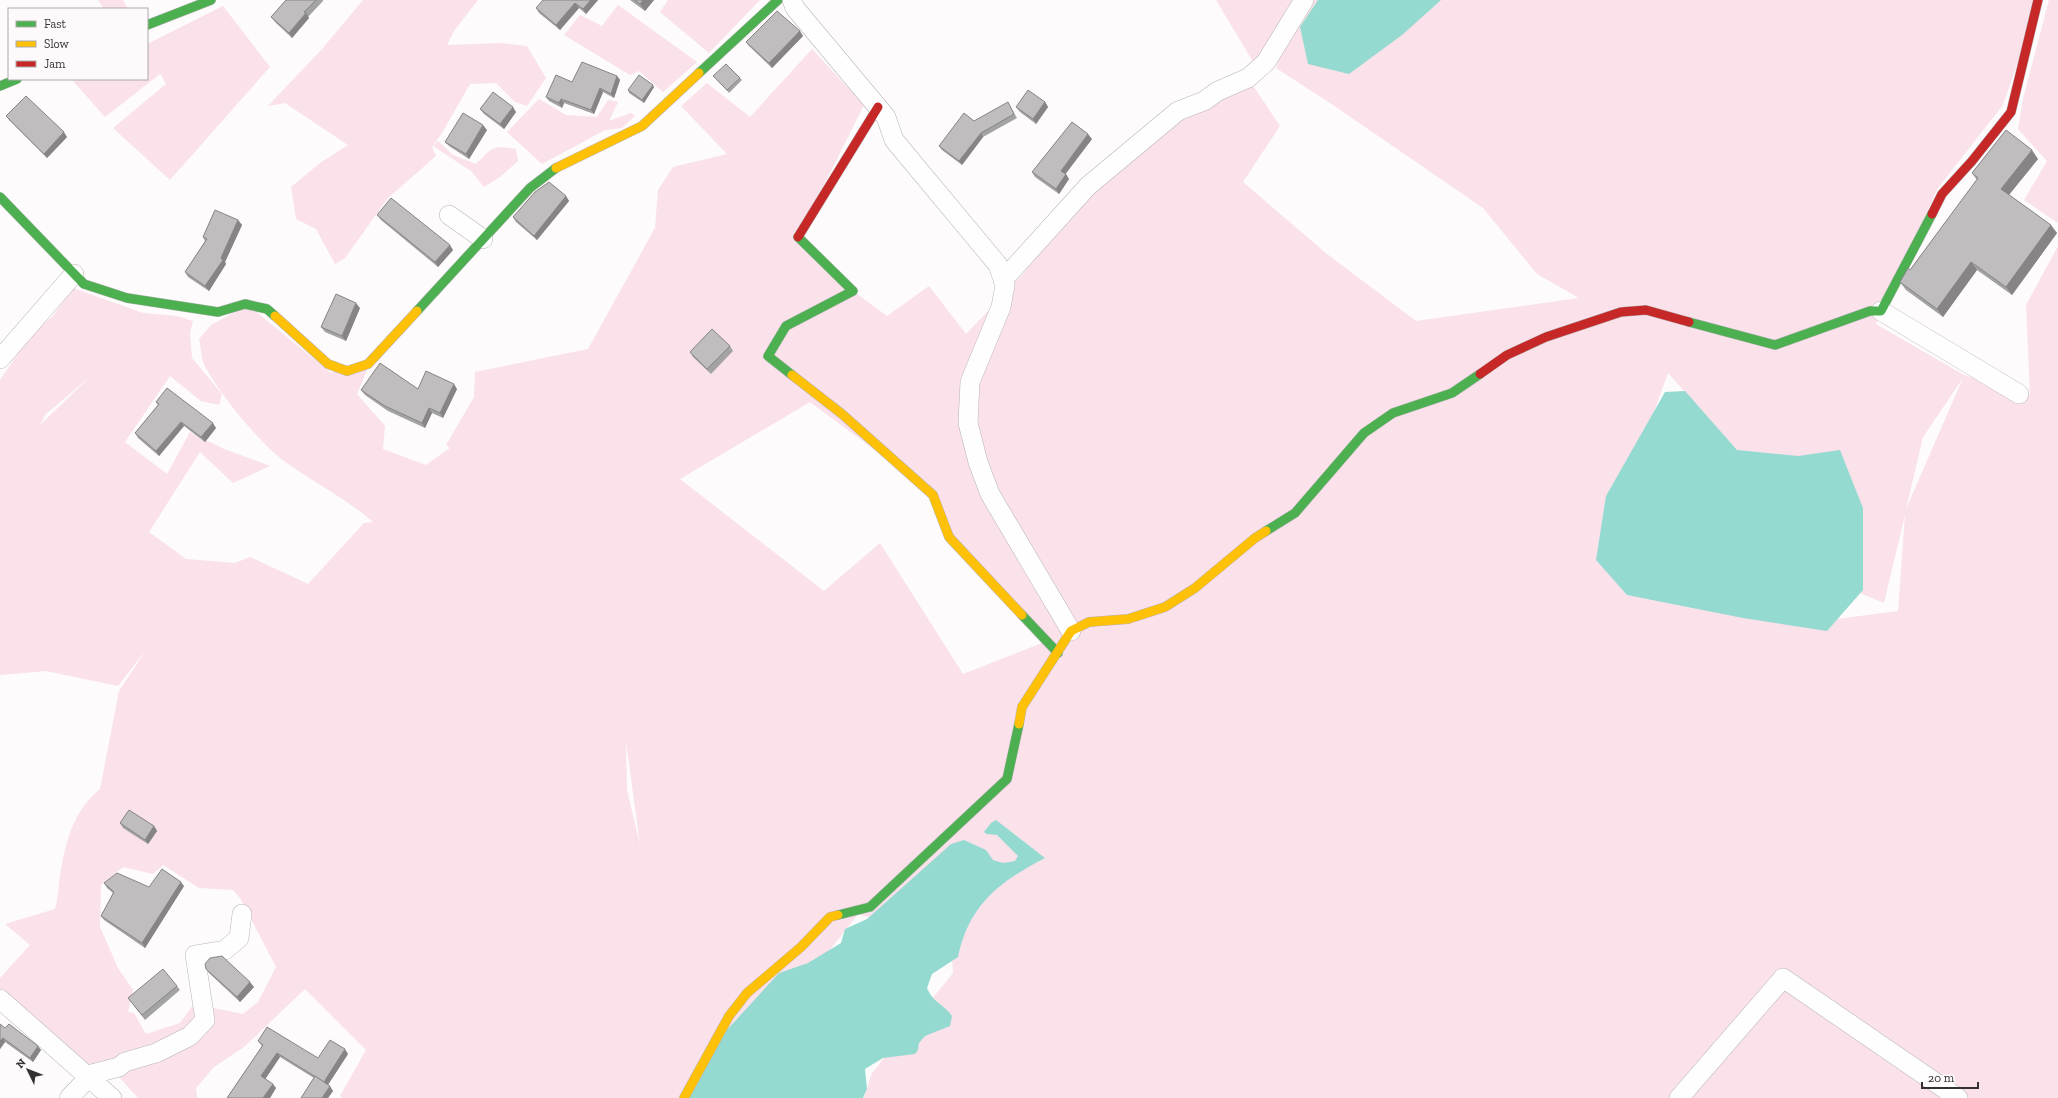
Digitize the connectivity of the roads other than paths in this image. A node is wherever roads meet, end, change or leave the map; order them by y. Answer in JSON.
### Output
{"nodes":[{"id":1,"x":211,"y":0,"type":"edge"},
{"id":2,"x":778,"y":0,"type":"edge"},
{"id":3,"x":792,"y":0,"type":"edge"},
{"id":4,"x":1304,"y":0,"type":"edge"},
{"id":5,"x":2038,"y":0,"type":"edge"},
{"id":6,"x":148,"y":25,"type":"edge"},
{"id":7,"x":15,"y":80,"type":"edge"},
{"id":8,"x":0,"y":86,"type":"edge"},
{"id":9,"x":878,"y":107,"type":"junction"},
{"id":10,"x":0,"y":197,"type":"edge"},
{"id":11,"x":449,"y":215,"type":"dead end"},
{"id":12,"x":483,"y":239,"type":"junction"},
{"id":13,"x":74,"y":274,"type":"junction"},
{"id":14,"x":1003,"y":280,"type":"junction"},
{"id":15,"x":1881,"y":311,"type":"junction"},
{"id":16,"x":0,"y":359,"type":"edge"},
{"id":17,"x":2019,"y":394,"type":"dead end"},
{"id":18,"x":1071,"y":631,"type":"junction"},
{"id":19,"x":1058,"y":653,"type":"junction"},
{"id":20,"x":242,"y":914,"type":"dead end"},
{"id":21,"x":0,"y":999,"type":"edge"},
{"id":22,"x":88,"y":1077,"type":"junction"},
{"id":23,"x":69,"y":1098,"type":"edge"},
{"id":24,"x":112,"y":1098,"type":"edge"},
{"id":25,"x":684,"y":1098,"type":"edge"},
{"id":26,"x":1679,"y":1098,"type":"edge"},
{"id":27,"x":1958,"y":1098,"type":"edge"}],
"edges":[{"from":1,"to":6,"type":"street"},
{"from":2,"to":12,"type":"street"},
{"from":3,"to":9,"type":"street"},
{"from":4,"to":14,"type":"street"},
{"from":5,"to":15,"type":"street"},
{"from":7,"to":8,"type":"street"},
{"from":9,"to":14,"type":"street"},
{"from":9,"to":19,"type":"street"},
{"from":10,"to":13,"type":"street"},
{"from":11,"to":12,"type":"street"},
{"from":12,"to":13,"type":"street"},
{"from":13,"to":16,"type":"street"},
{"from":14,"to":18,"type":"street"},
{"from":15,"to":17,"type":"street"},
{"from":15,"to":18,"type":"street"},
{"from":18,"to":19,"type":"street"},
{"from":19,"to":25,"type":"street"},
{"from":20,"to":22,"type":"street"},
{"from":21,"to":22,"type":"street"},
{"from":22,"to":23,"type":"street"},
{"from":22,"to":24,"type":"street"},
{"from":26,"to":27,"type":"street"}]}
